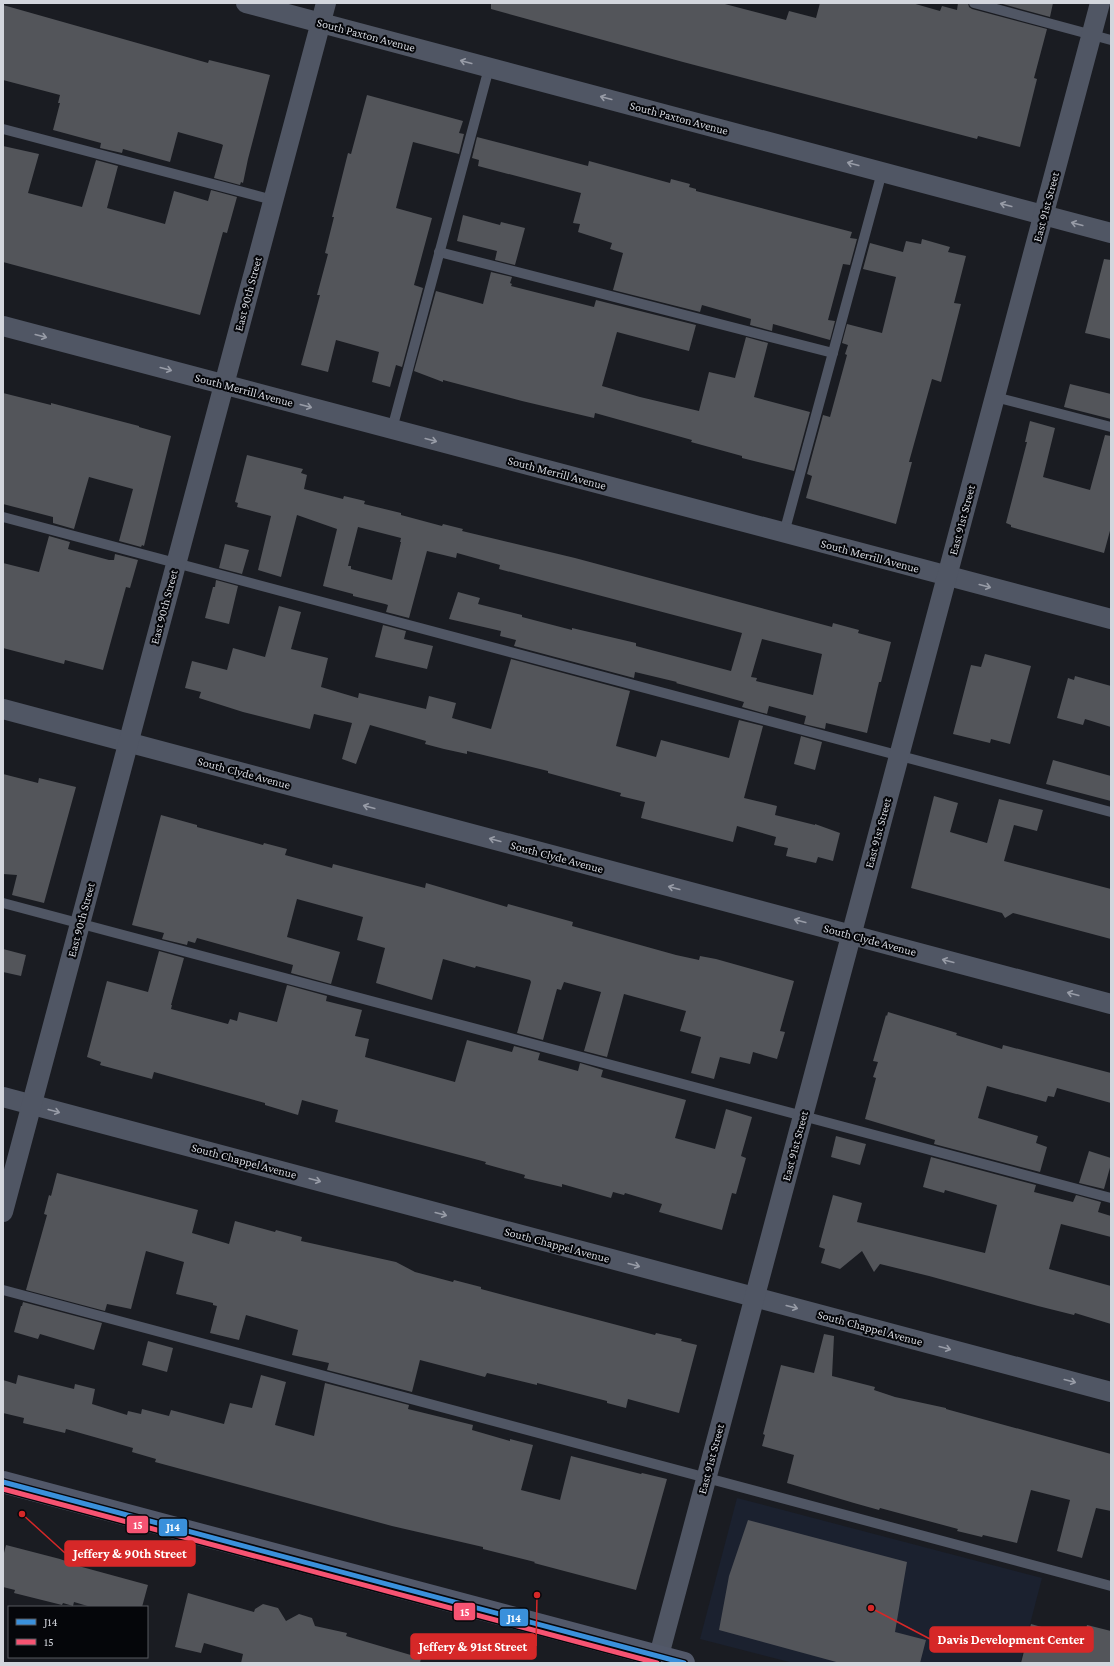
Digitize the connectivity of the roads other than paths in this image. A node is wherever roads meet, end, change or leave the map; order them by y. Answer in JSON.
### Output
{"nodes":[{"id":1,"x":246,"y":3,"type":"edge"},
{"id":2,"x":326,"y":3,"type":"edge"},
{"id":3,"x":974,"y":3,"type":"edge"},
{"id":4,"x":1100,"y":3,"type":"edge"},
{"id":5,"x":320,"y":23,"type":"junction"},
{"id":6,"x":1092,"y":34,"type":"junction"},
{"id":7,"x":1111,"y":40,"type":"edge"},
{"id":8,"x":489,"y":68,"type":"junction"},
{"id":9,"x":3,"y":129,"type":"edge"},
{"id":10,"x":882,"y":172,"type":"junction"},
{"id":11,"x":273,"y":200,"type":"junction"},
{"id":12,"x":1043,"y":215,"type":"junction"},
{"id":13,"x":1111,"y":233,"type":"edge"},
{"id":14,"x":439,"y":252,"type":"junction"},
{"id":15,"x":3,"y":326,"type":"edge"},
{"id":16,"x":833,"y":353,"type":"junction"},
{"id":17,"x":224,"y":384,"type":"junction"},
{"id":18,"x":995,"y":396,"type":"junction"},
{"id":19,"x":1111,"y":427,"type":"edge"},
{"id":20,"x":392,"y":429,"type":"junction"},
{"id":21,"x":3,"y":517,"type":"edge"},
{"id":22,"x":784,"y":533,"type":"junction"},
{"id":23,"x":176,"y":563,"type":"junction"},
{"id":24,"x":947,"y":576,"type":"junction"},
{"id":25,"x":1111,"y":619,"type":"edge"},
{"id":26,"x":3,"y":709,"type":"edge"},
{"id":27,"x":128,"y":743,"type":"junction"},
{"id":28,"x":899,"y":755,"type":"junction"},
{"id":29,"x":1111,"y":812,"type":"edge"},
{"id":30,"x":3,"y":903,"type":"edge"},
{"id":31,"x":80,"y":923,"type":"junction"},
{"id":32,"x":851,"y":935,"type":"junction"},
{"id":33,"x":1111,"y":1004,"type":"edge"},
{"id":34,"x":3,"y":1098,"type":"edge"},
{"id":35,"x":32,"y":1105,"type":"junction"},
{"id":36,"x":803,"y":1116,"type":"junction"},
{"id":37,"x":1111,"y":1198,"type":"edge"},
{"id":38,"x":3,"y":1212,"type":"edge"},
{"id":39,"x":3,"y":1290,"type":"edge"},
{"id":40,"x":754,"y":1297,"type":"junction"},
{"id":41,"x":1111,"y":1392,"type":"edge"},
{"id":42,"x":706,"y":1477,"type":"junction"},
{"id":43,"x":3,"y":1482,"type":"edge"},
{"id":44,"x":1111,"y":1586,"type":"edge"},
{"id":45,"x":658,"y":1660,"type":"edge"},
{"id":46,"x":684,"y":1663,"type":"edge"}],
"edges":[{"from":1,"to":5,"type":"street","name":"South Paxton Avenue"},
{"from":2,"to":5,"type":"street","name":"East 90th Street"},
{"from":3,"to":6,"type":"lane"},
{"from":4,"to":6,"type":"street","name":"East 91st Street"},
{"from":8,"to":5,"type":"street","name":"South Paxton Avenue","one_way":true},
{"from":5,"to":11,"type":"street","name":"East 90th Street"},
{"from":6,"to":7,"type":"lane"},
{"from":6,"to":12,"type":"street","name":"East 91st Street"},
{"from":10,"to":8,"type":"street","name":"South Paxton Avenue","one_way":true},
{"from":8,"to":14,"type":"lane"},
{"from":9,"to":11,"type":"lane"},
{"from":12,"to":10,"type":"street","name":"South Paxton Avenue","one_way":true},
{"from":10,"to":16,"type":"lane"},
{"from":11,"to":17,"type":"street","name":"East 90th Street"},
{"from":13,"to":12,"type":"street","name":"South Paxton Avenue","one_way":true},
{"from":12,"to":18,"type":"street","name":"East 91st Street"},
{"from":14,"to":16,"type":"lane"},
{"from":14,"to":20,"type":"lane"},
{"from":15,"to":17,"type":"street","name":"South Merrill Avenue","one_way":true},
{"from":16,"to":22,"type":"lane"},
{"from":17,"to":20,"type":"street","name":"South Merrill Avenue","one_way":true},
{"from":17,"to":23,"type":"street","name":"East 90th Street"},
{"from":18,"to":19,"type":"lane"},
{"from":18,"to":24,"type":"street","name":"East 91st Street"},
{"from":20,"to":22,"type":"street","name":"South Merrill Avenue","one_way":true},
{"from":21,"to":23,"type":"lane"},
{"from":22,"to":24,"type":"street","name":"South Merrill Avenue"},
{"from":23,"to":27,"type":"street","name":"East 90th Street"},
{"from":23,"to":28,"type":"lane"},
{"from":24,"to":25,"type":"street","name":"South Merrill Avenue","one_way":true},
{"from":24,"to":28,"type":"street","name":"East 91st Street"},
{"from":26,"to":27,"type":"street","name":"South Clyde Avenue"},
{"from":27,"to":31,"type":"street","name":"East 90th Street"},
{"from":32,"to":27,"type":"street","name":"South Clyde Avenue","one_way":true},
{"from":28,"to":29,"type":"lane"},
{"from":28,"to":32,"type":"street","name":"East 91st Street"},
{"from":30,"to":31,"type":"lane"},
{"from":31,"to":35,"type":"street","name":"East 90th Street"},
{"from":31,"to":36,"type":"lane"},
{"from":33,"to":32,"type":"street","name":"South Clyde Avenue","one_way":true},
{"from":32,"to":36,"type":"street","name":"East 91st Street"},
{"from":34,"to":35,"type":"street","name":"South Chappel Avenue"},
{"from":35,"to":38,"type":"street","name":"East 90th Street"},
{"from":35,"to":40,"type":"street","name":"South Chappel Avenue","one_way":true},
{"from":36,"to":37,"type":"lane"},
{"from":36,"to":40,"type":"street","name":"East 91st Street"},
{"from":39,"to":42,"type":"lane"},
{"from":40,"to":41,"type":"street","name":"South Chappel Avenue","one_way":true},
{"from":40,"to":42,"type":"street","name":"East 91st Street"},
{"from":42,"to":44,"type":"lane"},
{"from":42,"to":45,"type":"street","name":"East 91st Street"},
{"from":43,"to":45,"type":"main road"},
{"from":45,"to":46,"type":"main road"}]}
